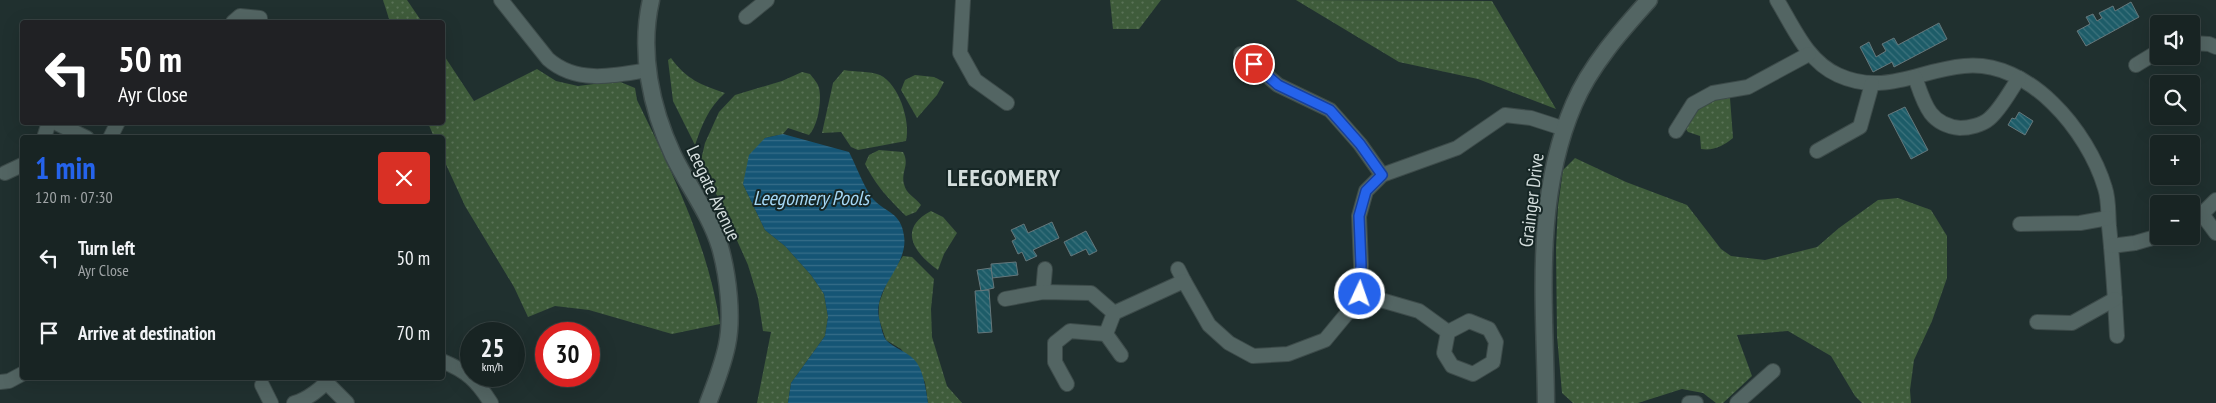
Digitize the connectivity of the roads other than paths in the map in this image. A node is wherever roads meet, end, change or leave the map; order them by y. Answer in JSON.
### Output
{"nodes":[{"id":1,"x":501,"y":0,"type":"edge"},
{"id":2,"x":651,"y":0,"type":"edge"},
{"id":3,"x":767,"y":0,"type":"edge"},
{"id":4,"x":963,"y":0,"type":"edge"},
{"id":5,"x":1648,"y":0,"type":"edge"},
{"id":6,"x":1777,"y":0,"type":"edge"},
{"id":7,"x":746,"y":17,"type":"dead end"},
{"id":8,"x":260,"y":18,"type":"dead end"},
{"id":9,"x":235,"y":20,"type":"edge"},
{"id":10,"x":2200,"y":44,"type":"edge"},
{"id":11,"x":2216,"y":47,"type":"edge"},
{"id":12,"x":1241,"y":54,"type":"dead end"},
{"id":13,"x":1809,"y":54,"type":"junction"},
{"id":14,"x":2150,"y":56,"type":"edge"},
{"id":15,"x":2136,"y":65,"type":"dead end"},
{"id":16,"x":648,"y":70,"type":"junction"},
{"id":17,"x":1915,"y":77,"type":"junction"},
{"id":18,"x":2018,"y":78,"type":"junction"},
{"id":19,"x":1872,"y":84,"type":"junction"},
{"id":20,"x":1007,"y":103,"type":"dead end"},
{"id":21,"x":60,"y":125,"type":"edge"},
{"id":22,"x":1565,"y":129,"type":"junction"},
{"id":23,"x":1676,"y":131,"type":"dead end"},
{"id":24,"x":81,"y":135,"type":"edge"},
{"id":25,"x":1817,"y":151,"type":"dead end"},
{"id":26,"x":20,"y":166,"type":"edge"},
{"id":27,"x":5,"y":173,"type":"dead end"},
{"id":28,"x":1382,"y":175,"type":"junction"},
{"id":29,"x":2216,"y":200,"type":"edge"},
{"id":30,"x":2200,"y":214,"type":"edge"},
{"id":31,"x":2108,"y":218,"type":"junction"},
{"id":32,"x":2200,"y":220,"type":"edge"},
{"id":33,"x":2020,"y":224,"type":"dead end"},
{"id":34,"x":2216,"y":233,"type":"edge"},
{"id":35,"x":2150,"y":239,"type":"edge"},
{"id":36,"x":2112,"y":246,"type":"junction"},
{"id":37,"x":1045,"y":269,"type":"dead end"},
{"id":38,"x":1043,"y":292,"type":"junction"},
{"id":39,"x":1360,"y":294,"type":"junction"},
{"id":40,"x":1005,"y":299,"type":"dead end"},
{"id":41,"x":2115,"y":299,"type":"junction"},
{"id":42,"x":1114,"y":313,"type":"junction"},
{"id":43,"x":2037,"y":322,"type":"dead end"},
{"id":44,"x":1448,"y":332,"type":"dead end"},
{"id":45,"x":1106,"y":334,"type":"junction"},
{"id":46,"x":2118,"y":336,"type":"dead end"},
{"id":47,"x":1121,"y":355,"type":"dead end"},
{"id":48,"x":445,"y":362,"type":"edge"},
{"id":49,"x":1773,"y":371,"type":"dead end"},
{"id":50,"x":20,"y":375,"type":"edge"},
{"id":51,"x":328,"y":380,"type":"edge"},
{"id":52,"x":0,"y":382,"type":"edge"},
{"id":53,"x":1068,"y":384,"type":"dead end"},
{"id":54,"x":262,"y":385,"type":"dead end"},
{"id":55,"x":271,"y":403,"type":"edge"},
{"id":56,"x":294,"y":403,"type":"edge"},
{"id":57,"x":347,"y":403,"type":"edge"},
{"id":58,"x":491,"y":403,"type":"edge"},
{"id":59,"x":708,"y":403,"type":"edge"},
{"id":60,"x":1546,"y":403,"type":"edge"},
{"id":61,"x":1689,"y":403,"type":"edge"},
{"id":62,"x":1696,"y":403,"type":"edge"},
{"id":63,"x":1737,"y":403,"type":"edge"}],
"edges":[{"from":1,"to":16,"type":"street"},
{"from":2,"to":16,"type":"street","name":"Leegate Avenue"},
{"from":3,"to":7,"type":"street"},
{"from":4,"to":20,"type":"street"},
{"from":5,"to":22,"type":"street","name":"Grainger Drive"},
{"from":6,"to":13,"type":"street"},
{"from":8,"to":9,"type":"street"},
{"from":10,"to":11,"type":"street"},
{"from":12,"to":28,"type":"street"},
{"from":13,"to":19,"type":"street"},
{"from":13,"to":23,"type":"street"},
{"from":14,"to":15,"type":"street"},
{"from":16,"to":59,"type":"street","name":"Leegate Avenue"},
{"from":17,"to":18,"type":"street"},
{"from":17,"to":18,"type":"street"},
{"from":17,"to":19,"type":"street"},
{"from":18,"to":31,"type":"street"},
{"from":19,"to":25,"type":"street"},
{"from":21,"to":24,"type":"street"},
{"from":22,"to":28,"type":"street"},
{"from":22,"to":60,"type":"street","name":"Grainger Drive"},
{"from":26,"to":27,"type":"street"},
{"from":28,"to":39,"type":"street"},
{"from":29,"to":30,"type":"street"},
{"from":31,"to":33,"type":"street"},
{"from":31,"to":36,"type":"street"},
{"from":32,"to":34,"type":"street"},
{"from":35,"to":36,"type":"street"},
{"from":36,"to":41,"type":"street"},
{"from":37,"to":38,"type":"street"},
{"from":38,"to":40,"type":"street"},
{"from":38,"to":42,"type":"street"},
{"from":39,"to":42,"type":"street"},
{"from":39,"to":44,"type":"street"},
{"from":41,"to":43,"type":"street"},
{"from":41,"to":46,"type":"street"},
{"from":42,"to":45,"type":"street"},
{"from":45,"to":47,"type":"street"},
{"from":45,"to":53,"type":"street"},
{"from":48,"to":58,"type":"street"},
{"from":49,"to":63,"type":"street"},
{"from":50,"to":52,"type":"street"},
{"from":51,"to":56,"type":"street"},
{"from":51,"to":57,"type":"street"},
{"from":54,"to":55,"type":"street"},
{"from":61,"to":62,"type":"street"}]}
